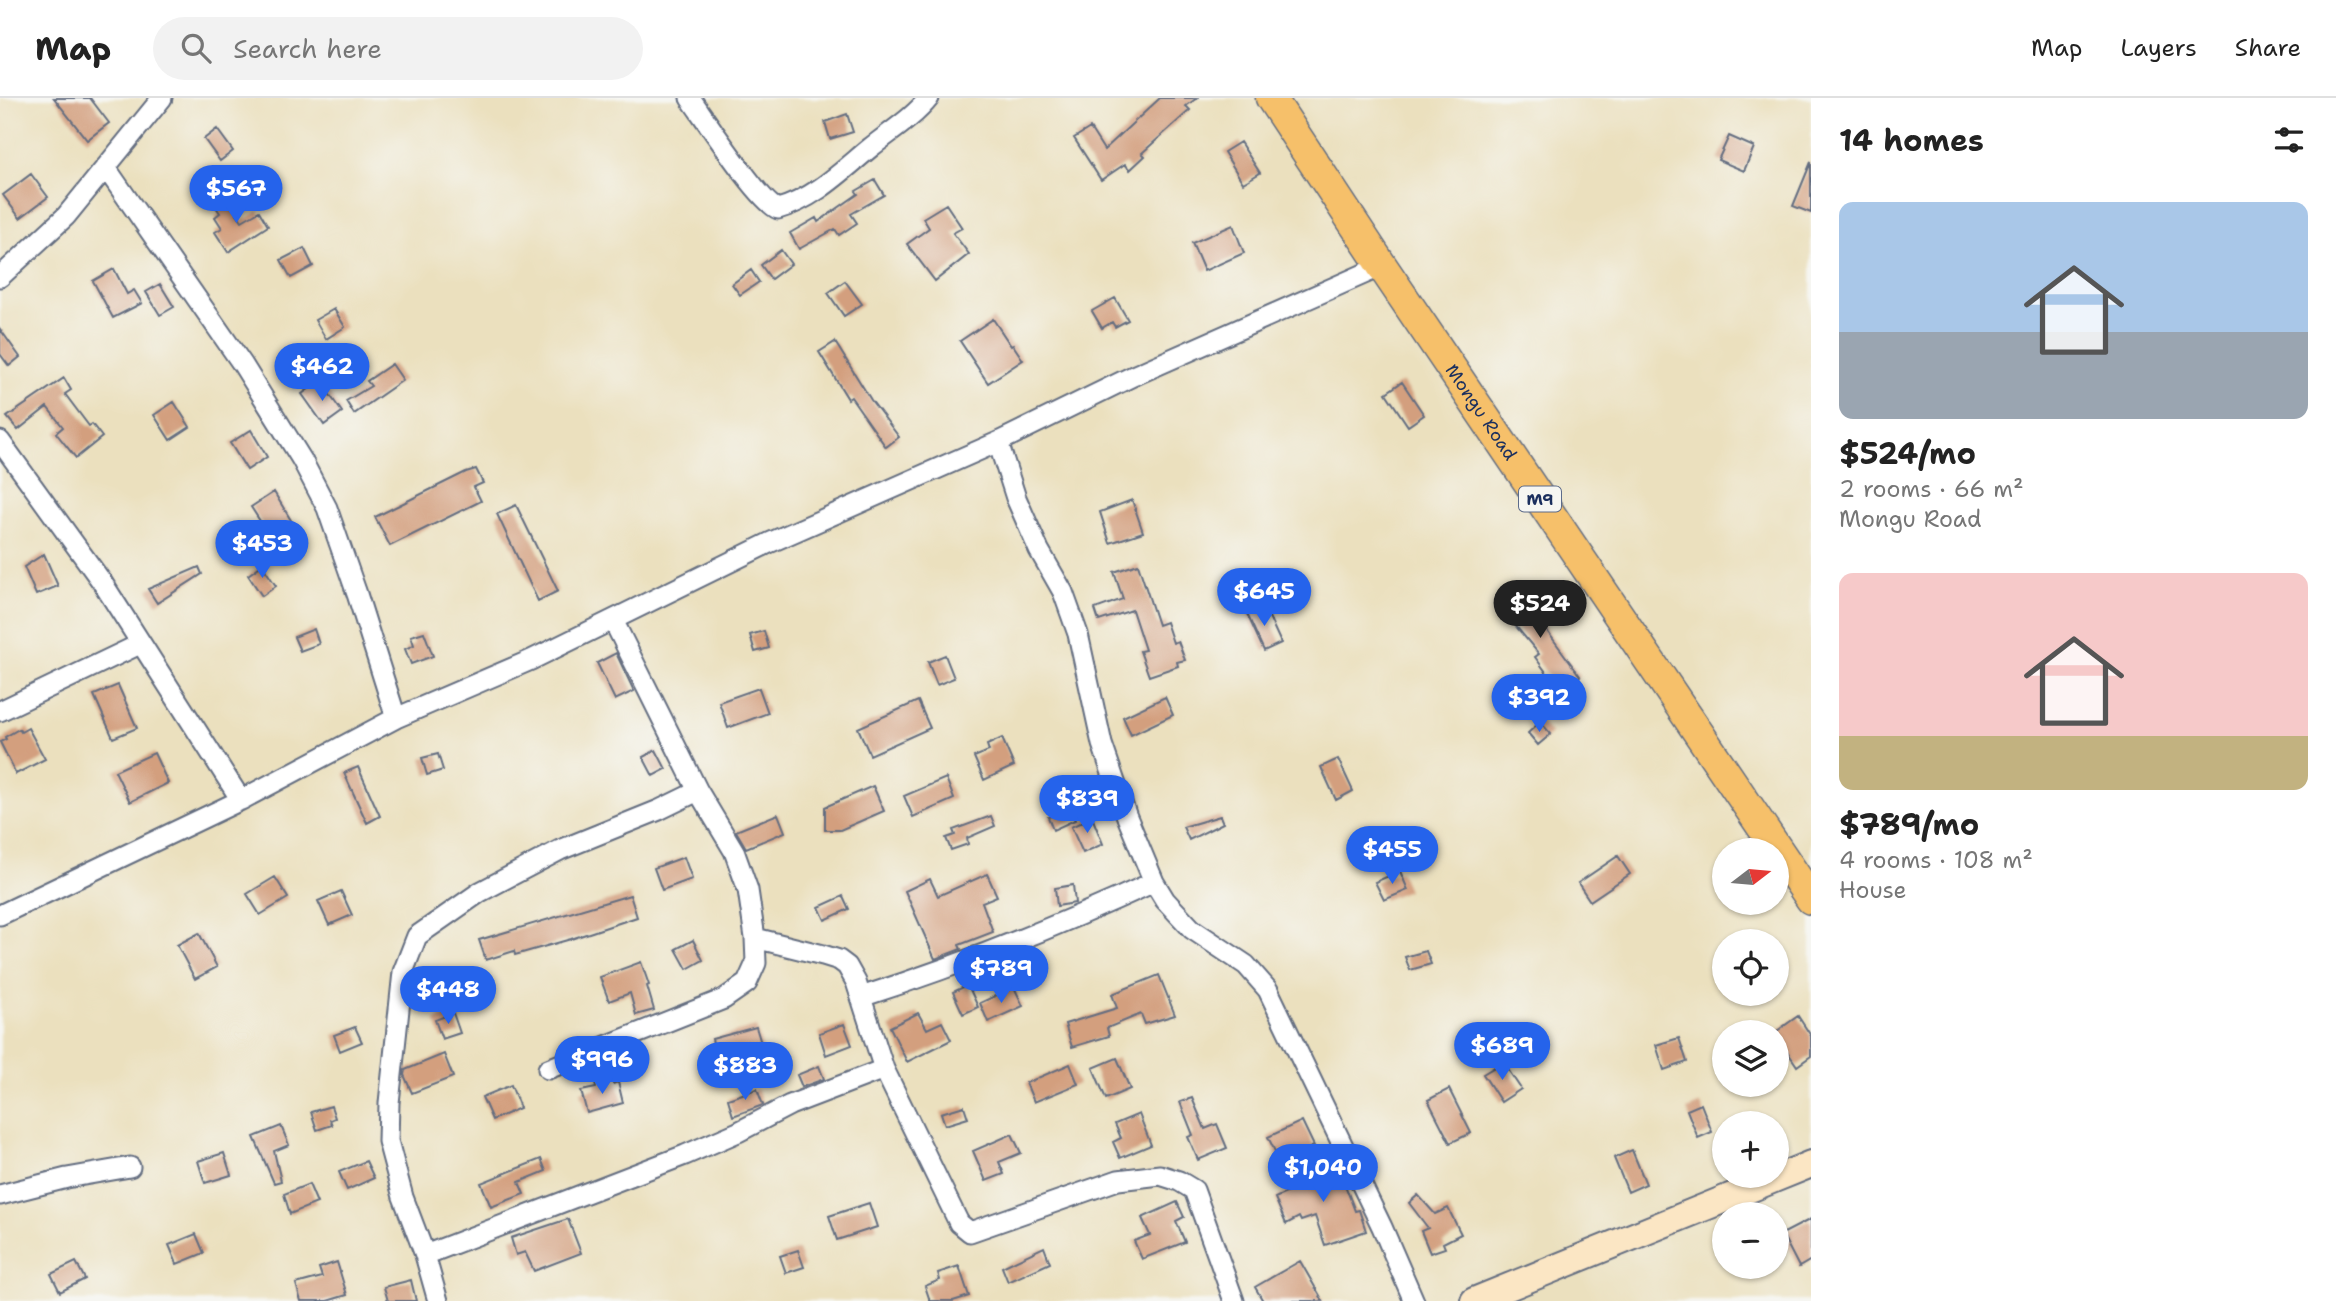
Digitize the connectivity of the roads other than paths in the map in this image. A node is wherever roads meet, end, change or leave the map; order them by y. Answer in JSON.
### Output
{"nodes":[{"id":1,"x":162,"y":98,"type":"edge"},
{"id":2,"x":690,"y":98,"type":"edge"},
{"id":3,"x":929,"y":98,"type":"edge"},
{"id":4,"x":1270,"y":98,"type":"edge"},
{"id":5,"x":106,"y":169,"type":"junction"},
{"id":6,"x":1382,"y":266,"type":"junction"},
{"id":7,"x":0,"y":277,"type":"edge"},
{"id":8,"x":0,"y":441,"type":"edge"},
{"id":9,"x":998,"y":442,"type":"junction"},
{"id":10,"x":613,"y":620,"type":"junction"},
{"id":11,"x":140,"y":644,"type":"junction"},
{"id":12,"x":0,"y":711,"type":"edge"},
{"id":13,"x":396,"y":718,"type":"junction"},
{"id":14,"x":698,"y":790,"type":"junction"},
{"id":15,"x":241,"y":800,"type":"junction"},
{"id":16,"x":1154,"y":882,"type":"junction"},
{"id":17,"x":1811,"y":900,"type":"edge"},
{"id":18,"x":0,"y":915,"type":"edge"},
{"id":19,"x":755,"y":938,"type":"junction"},
{"id":20,"x":861,"y":997,"type":"junction"},
{"id":21,"x":548,"y":1069,"type":"dead end"},
{"id":22,"x":884,"y":1069,"type":"junction"},
{"id":23,"x":1811,"y":1164,"type":"edge"},
{"id":24,"x":130,"y":1167,"type":"dead end"},
{"id":25,"x":0,"y":1195,"type":"edge"},
{"id":26,"x":425,"y":1255,"type":"junction"},
{"id":27,"x":438,"y":1301,"type":"edge"},
{"id":28,"x":1234,"y":1301,"type":"edge"},
{"id":29,"x":1414,"y":1301,"type":"edge"},
{"id":30,"x":1474,"y":1301,"type":"edge"}],
"edges":[{"from":1,"to":5,"type":"street"},
{"from":2,"to":3,"type":"street"},
{"from":4,"to":6,"type":"main road","name":"Mongu Road","number":"M9"},
{"from":5,"to":7,"type":"street"},
{"from":5,"to":13,"type":"street"},
{"from":6,"to":9,"type":"street"},
{"from":6,"to":17,"type":"main road","name":"Mongu Road","number":"M9"},
{"from":8,"to":11,"type":"street"},
{"from":9,"to":10,"type":"street"},
{"from":9,"to":16,"type":"street"},
{"from":10,"to":13,"type":"street"},
{"from":10,"to":14,"type":"street"},
{"from":11,"to":12,"type":"street"},
{"from":11,"to":15,"type":"street"},
{"from":13,"to":15,"type":"street"},
{"from":14,"to":19,"type":"street"},
{"from":14,"to":26,"type":"street"},
{"from":15,"to":18,"type":"street"},
{"from":16,"to":20,"type":"street"},
{"from":16,"to":29,"type":"street"},
{"from":19,"to":20,"type":"street"},
{"from":19,"to":21,"type":"street"},
{"from":20,"to":22,"type":"street"},
{"from":22,"to":26,"type":"street"},
{"from":22,"to":28,"type":"street"},
{"from":23,"to":30,"type":"main road"},
{"from":24,"to":25,"type":"street"},
{"from":26,"to":27,"type":"street"}]}
